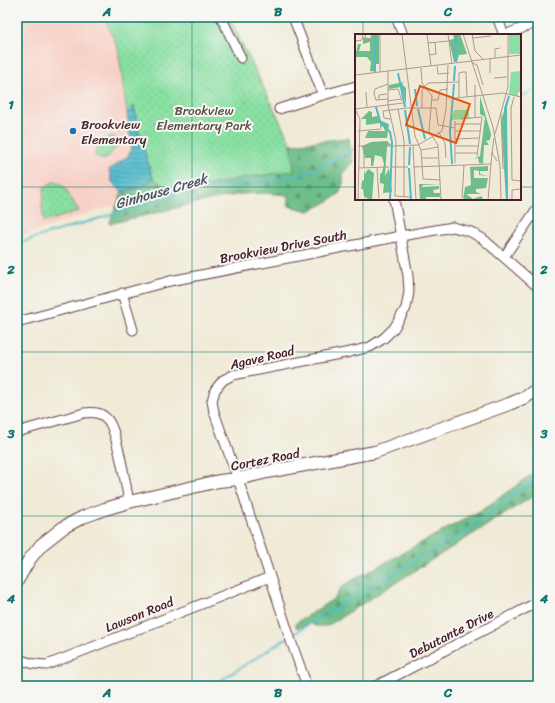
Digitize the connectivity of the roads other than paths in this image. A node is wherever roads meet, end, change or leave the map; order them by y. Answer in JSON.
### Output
{"nodes":[{"id":1,"x":221,"y":17,"type":"edge"},
{"id":2,"x":293,"y":17,"type":"edge"},
{"id":3,"x":396,"y":17,"type":"edge"},
{"id":4,"x":497,"y":17,"type":"edge"},
{"id":5,"x":538,"y":22,"type":"edge"},
{"id":6,"x":403,"y":34,"type":"edge"},
{"id":7,"x":504,"y":34,"type":"edge"},
{"id":8,"x":507,"y":34,"type":"edge"},
{"id":9,"x":241,"y":58,"type":"dead end"},
{"id":10,"x":355,"y":86,"type":"edge"},
{"id":11,"x":323,"y":95,"type":"junction"},
{"id":12,"x":279,"y":109,"type":"dead end"},
{"id":13,"x":394,"y":200,"type":"edge"},
{"id":14,"x":538,"y":207,"type":"edge"},
{"id":15,"x":401,"y":236,"type":"junction"},
{"id":16,"x":504,"y":257,"type":"junction"},
{"id":17,"x":538,"y":287,"type":"edge"},
{"id":18,"x":122,"y":293,"type":"junction"},
{"id":19,"x":17,"y":322,"type":"edge"},
{"id":20,"x":133,"y":330,"type":"dead end"},
{"id":21,"x":538,"y":388,"type":"edge"},
{"id":22,"x":17,"y":432,"type":"edge"},
{"id":23,"x":238,"y":479,"type":"junction"},
{"id":24,"x":129,"y":502,"type":"junction"},
{"id":25,"x":270,"y":577,"type":"junction"},
{"id":26,"x":17,"y":581,"type":"edge"},
{"id":27,"x":538,"y":602,"type":"edge"},
{"id":28,"x":17,"y":658,"type":"edge"},
{"id":29,"x":307,"y":686,"type":"edge"},
{"id":30,"x":376,"y":686,"type":"edge"}],
"edges":[{"from":1,"to":9,"type":"street"},
{"from":2,"to":11,"type":"street"},
{"from":3,"to":6,"type":"street"},
{"from":4,"to":7,"type":"street"},
{"from":5,"to":8,"type":"street"},
{"from":10,"to":11,"type":"street"},
{"from":11,"to":12,"type":"street"},
{"from":13,"to":15,"type":"street","name":"Agave Road"},
{"from":14,"to":16,"type":"street"},
{"from":15,"to":16,"type":"street","name":"Brookview Drive South"},
{"from":15,"to":18,"type":"street","name":"Brookview Drive South"},
{"from":15,"to":23,"type":"street","name":"Agave Road"},
{"from":16,"to":17,"type":"street","name":"Brookview Drive South"},
{"from":18,"to":19,"type":"street","name":"Brookview Drive South"},
{"from":18,"to":20,"type":"street"},
{"from":21,"to":23,"type":"street","name":"Cortez Road"},
{"from":22,"to":24,"type":"street"},
{"from":23,"to":24,"type":"street","name":"Cortez Road"},
{"from":23,"to":25,"type":"street","name":"Agave Road"},
{"from":24,"to":26,"type":"street","name":"Cortez Road"},
{"from":25,"to":28,"type":"street","name":"Lawson Road"},
{"from":25,"to":29,"type":"street","name":"Agave Road"},
{"from":27,"to":30,"type":"street","name":"Debutante Drive"}]}
